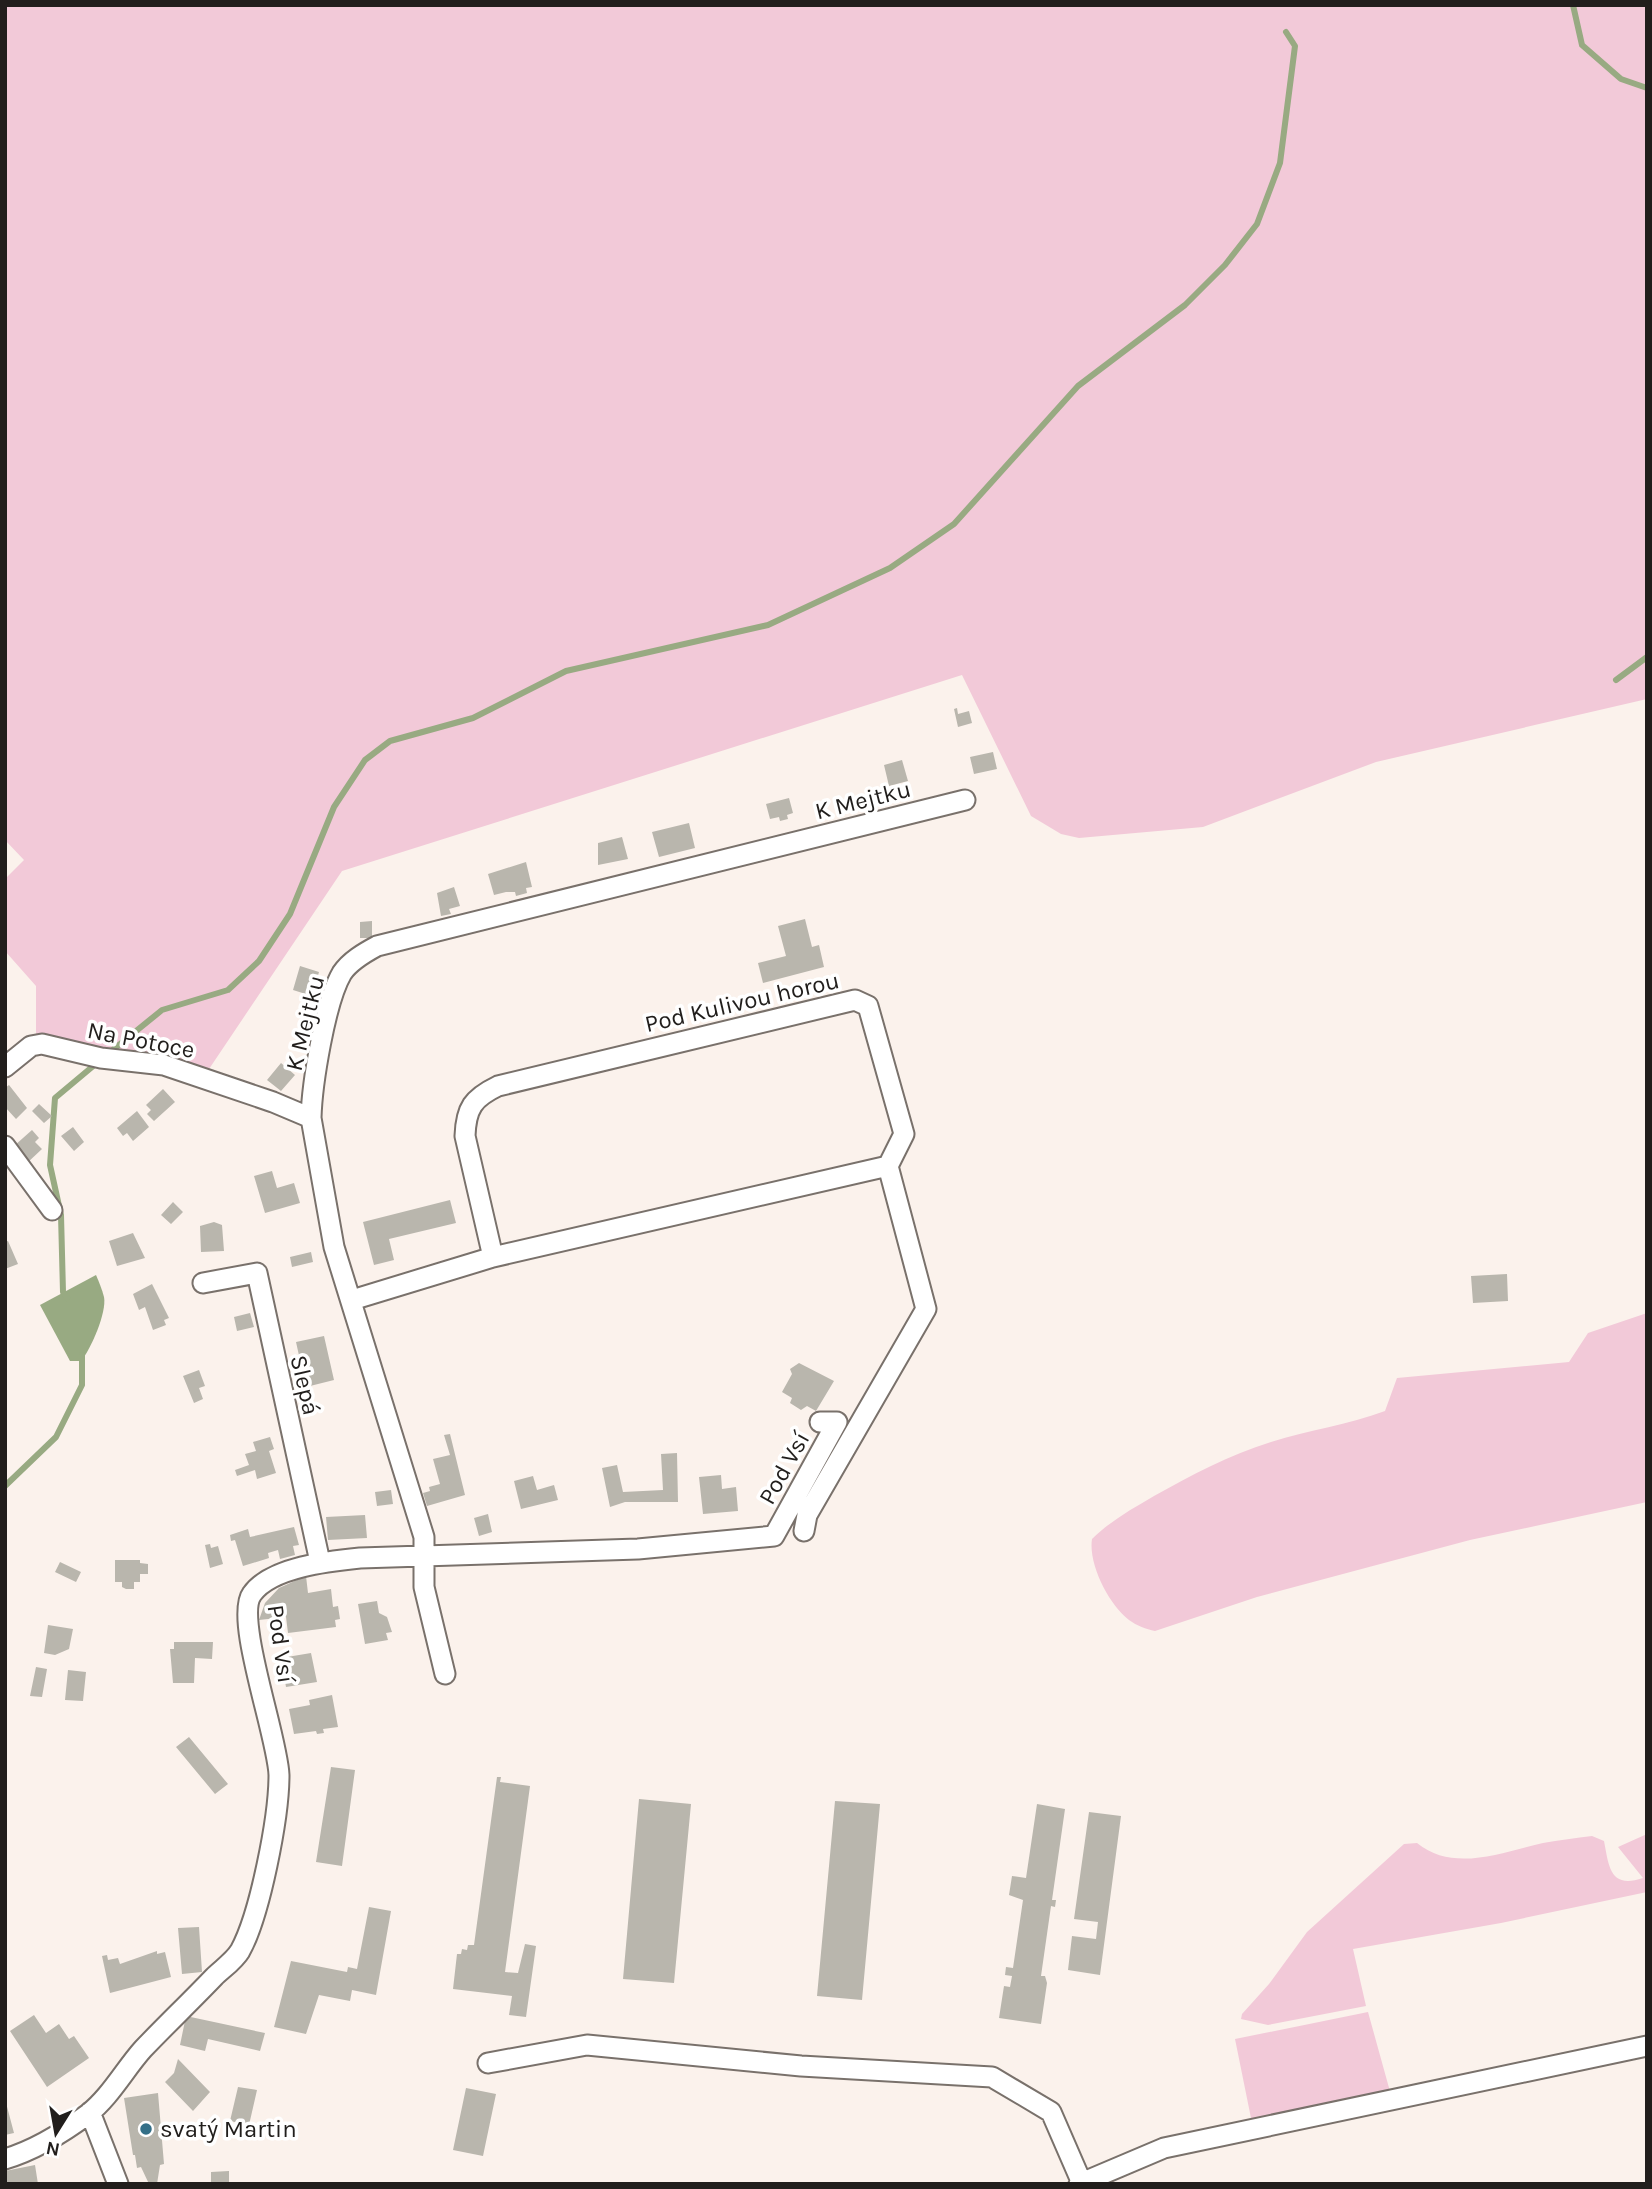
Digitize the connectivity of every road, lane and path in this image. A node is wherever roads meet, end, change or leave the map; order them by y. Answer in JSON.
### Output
{"nodes":[{"id":1,"x":965,"y":800,"type":"dead end"},
{"id":2,"x":5,"y":1068,"type":"edge"},
{"id":3,"x":311,"y":1118,"type":"junction"},
{"id":4,"x":5,"y":1146,"type":"edge"},
{"id":5,"x":888,"y":1166,"type":"junction"},
{"id":6,"x":52,"y":1210,"type":"dead end"},
{"id":7,"x":493,"y":1257,"type":"junction"},
{"id":8,"x":203,"y":1283,"type":"dead end"},
{"id":9,"x":352,"y":1300,"type":"junction"},
{"id":10,"x":820,"y":1422,"type":"dead end"},
{"id":11,"x":804,"y":1531,"type":"dead end"},
{"id":12,"x":423,"y":1553,"type":"junction"},
{"id":13,"x":320,"y":1562,"type":"junction"},
{"id":14,"x":445,"y":1674,"type":"dead end"},
{"id":15,"x":1647,"y":2046,"type":"edge"},
{"id":16,"x":488,"y":2063,"type":"dead end"},
{"id":17,"x":90,"y":2112,"type":"junction"},
{"id":18,"x":5,"y":2159,"type":"edge"},
{"id":19,"x":1080,"y":2182,"type":"edge"},
{"id":20,"x":118,"y":2184,"type":"edge"}],
"edges":[{"from":1,"to":3,"type":"street","name":"K Mejtku"},
{"from":2,"to":3,"type":"street","name":"Na Potoce"},
{"from":3,"to":9,"type":"street","name":"K Mejtku"},
{"from":4,"to":6,"type":"street"},
{"from":5,"to":7,"type":"street"},
{"from":5,"to":7,"type":"street","name":"Pod Kulivou horou"},
{"from":5,"to":11,"type":"street","name":"Pod Vsí"},
{"from":7,"to":9,"type":"street"},
{"from":8,"to":13,"type":"street","name":"Slepá"},
{"from":9,"to":12,"type":"street","name":"K Mejtku"},
{"from":10,"to":12,"type":"street","name":"Pod Vsí"},
{"from":12,"to":13,"type":"street","name":"Pod Vsí"},
{"from":12,"to":14,"type":"street","name":"K Mejtku"},
{"from":13,"to":17,"type":"street","name":"Pod Vsí"},
{"from":15,"to":19,"type":"street"},
{"from":16,"to":19,"type":"street"},
{"from":17,"to":18,"type":"street"},
{"from":17,"to":20,"type":"street"}]}
